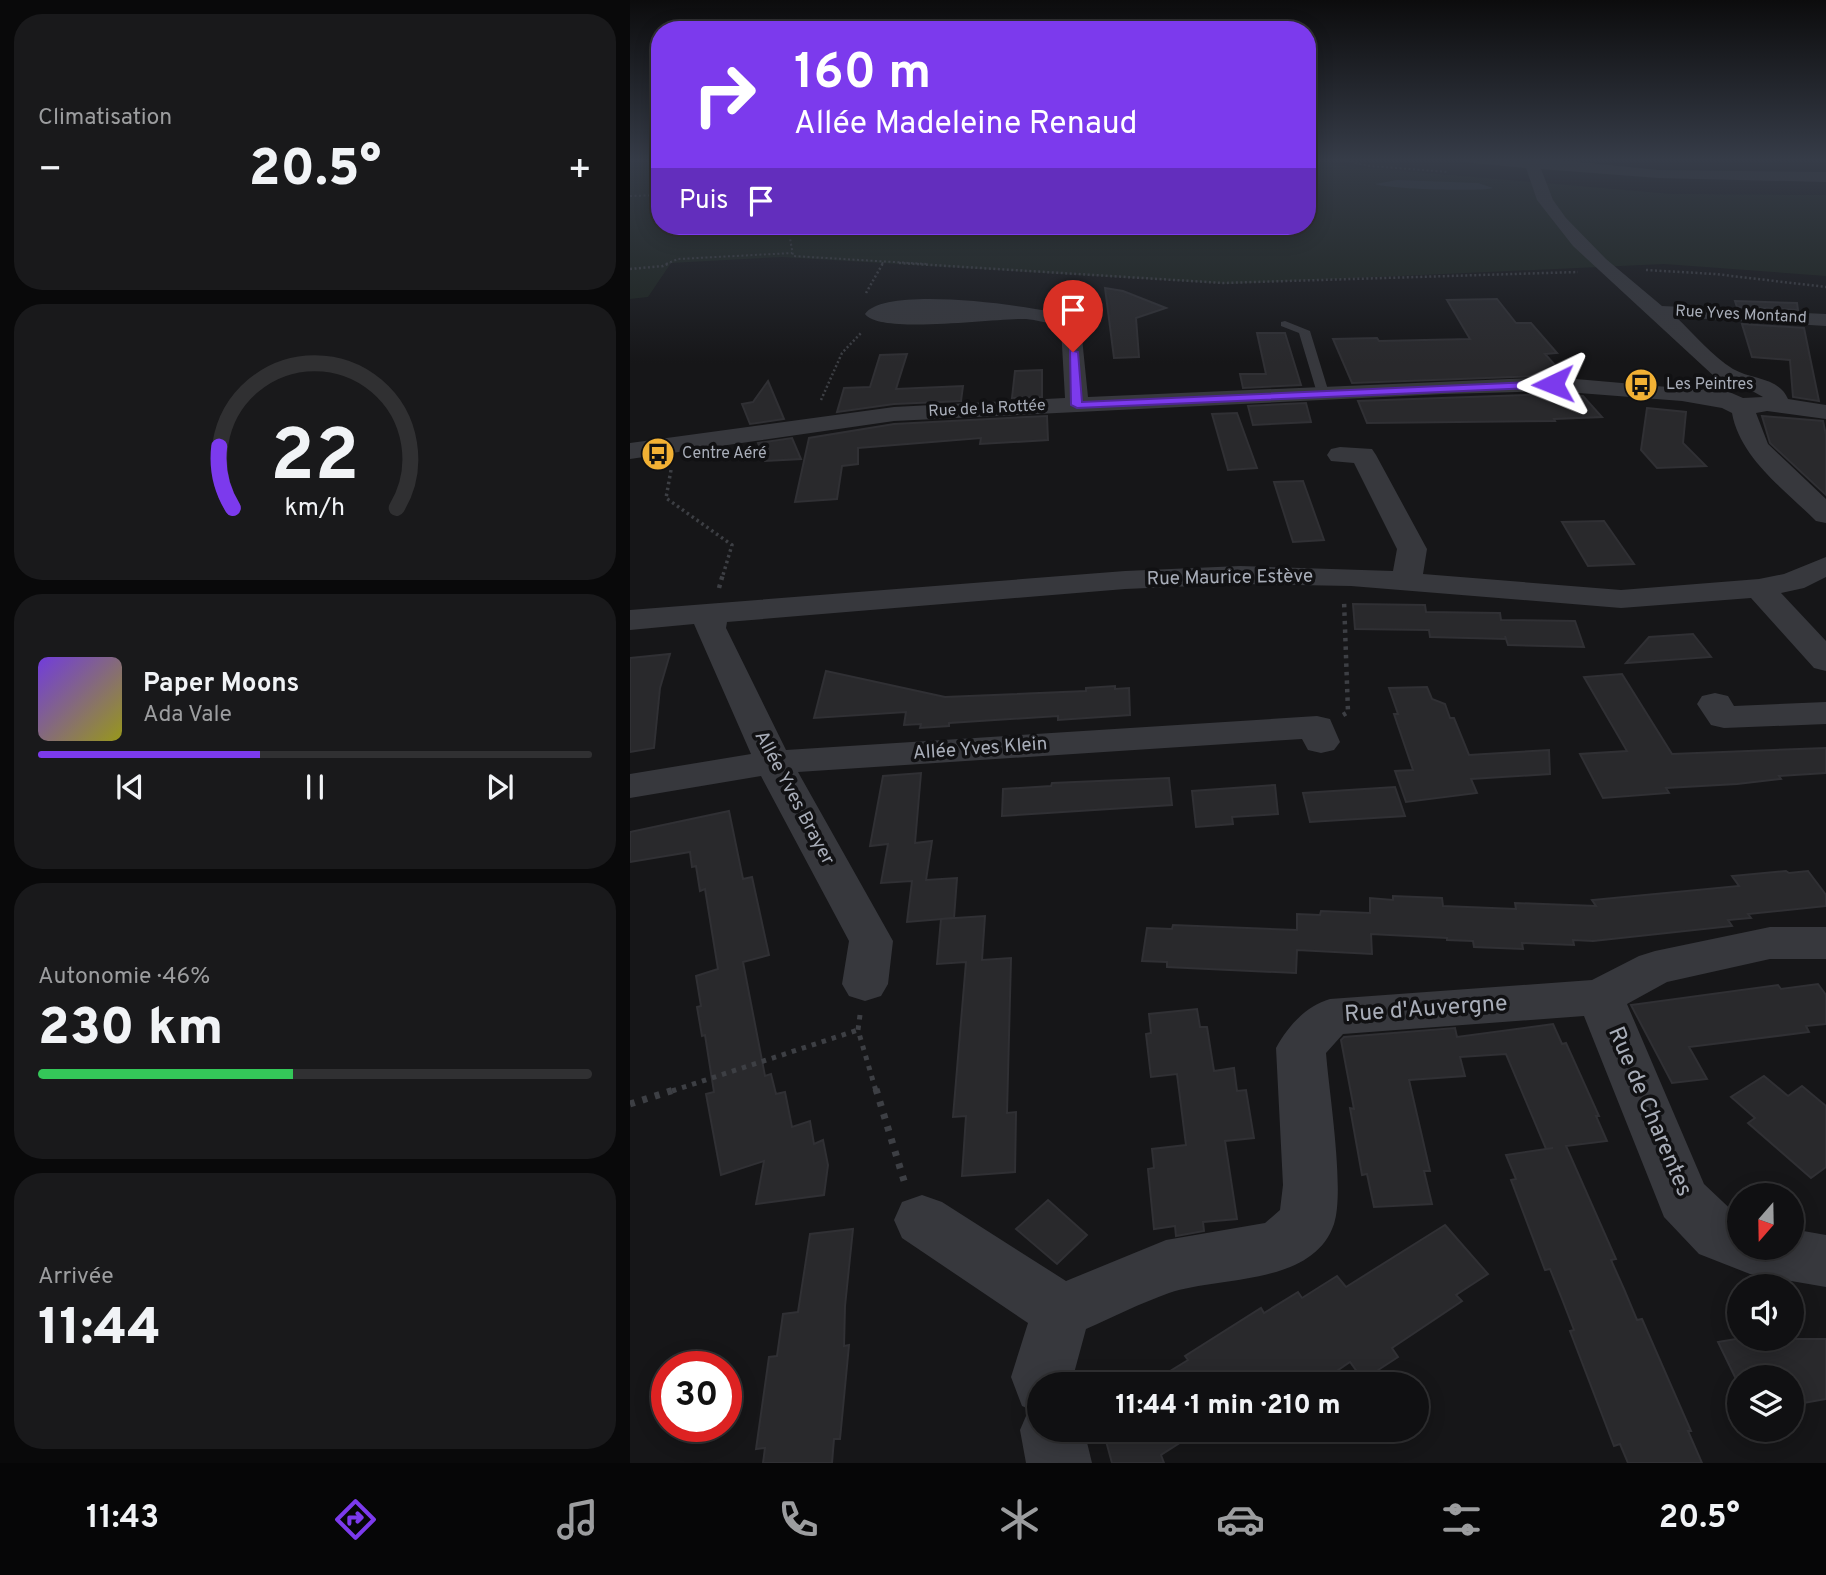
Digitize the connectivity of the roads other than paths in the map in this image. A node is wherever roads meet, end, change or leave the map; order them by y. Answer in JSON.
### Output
{"nodes":[{"id":1,"x":1566,"y":226,"type":"edge"},
{"id":2,"x":1657,"y":312,"type":"junction"},
{"id":3,"x":885,"y":318,"type":"road end"},
{"id":4,"x":1826,"y":320,"type":"edge"},
{"id":5,"x":1285,"y":324,"type":"dead end"},
{"id":6,"x":1322,"y":393,"type":"junction"},
{"id":7,"x":1746,"y":396,"type":"junction"},
{"id":8,"x":1077,"y":405,"type":"junction"},
{"id":9,"x":1826,"y":412,"type":"edge"},
{"id":10,"x":630,"y":451,"type":"edge"},
{"id":11,"x":1340,"y":455,"type":"dead end"},
{"id":12,"x":1826,"y":514,"type":"edge"},
{"id":13,"x":1826,"y":566,"type":"edge"},
{"id":14,"x":1407,"y":581,"type":"junction"},
{"id":15,"x":1759,"y":588,"type":"junction"},
{"id":16,"x":712,"y":613,"type":"junction"},
{"id":17,"x":630,"y":620,"type":"edge"},
{"id":18,"x":1826,"y":661,"type":"edge"},
{"id":19,"x":1715,"y":704,"type":"dead end"},
{"id":20,"x":1826,"y":713,"type":"edge"},
{"id":21,"x":1319,"y":734,"type":"road end"},
{"id":22,"x":773,"y":762,"type":"junction"},
{"id":23,"x":630,"y":786,"type":"edge"},
{"id":24,"x":1826,"y":943,"type":"edge"},
{"id":25,"x":865,"y":984,"type":"road end"},
{"id":26,"x":1600,"y":997,"type":"junction"},
{"id":27,"x":922,"y":1220,"type":"road end"},
{"id":28,"x":1727,"y":1239,"type":"edge"},
{"id":29,"x":1804,"y":1257,"type":"edge"},
{"id":30,"x":1826,"y":1261,"type":"edge"},
{"id":31,"x":1061,"y":1311,"type":"junction"},
{"id":32,"x":1043,"y":1372,"type":"edge"},
{"id":33,"x":1055,"y":1442,"type":"edge"},
{"id":34,"x":1059,"y":1463,"type":"edge"}],
"edges":[{"from":1,"to":2,"type":"street"},
{"from":2,"to":4,"type":"street","name":"Rue Yves Montand"},
{"from":2,"to":7,"type":"street"},
{"from":3,"to":8,"type":"street"},
{"from":5,"to":6,"type":"lane"},
{"from":6,"to":7,"type":"street","name":"Rue de la Rottée"},
{"from":6,"to":8,"type":"street","name":"Rue de la Rottée"},
{"from":7,"to":9,"type":"street","name":"Rue de la Rottée"},
{"from":7,"to":12,"type":"street"},
{"from":8,"to":10,"type":"street","name":"Rue de la Rottée"},
{"from":11,"to":14,"type":"street"},
{"from":13,"to":15,"type":"street","name":"Rue Maurice Estève"},
{"from":14,"to":15,"type":"street","name":"Rue Maurice Estève"},
{"from":14,"to":16,"type":"street","name":"Rue Maurice Estève"},
{"from":15,"to":18,"type":"street"},
{"from":16,"to":17,"type":"street","name":"Rue Maurice Estève"},
{"from":16,"to":22,"type":"street","name":"Allée Yves Brayer"},
{"from":19,"to":20,"type":"street"},
{"from":21,"to":22,"type":"street","name":"Allée Yves Klein"},
{"from":22,"to":23,"type":"street","name":"Allée Yves Klein"},
{"from":22,"to":25,"type":"street","name":"Allée Yves Brayer"},
{"from":24,"to":26,"type":"street","name":"Rue d'Auvergne"},
{"from":26,"to":28,"type":"street","name":"Rue de Charentes"},
{"from":26,"to":31,"type":"street","name":"Rue d'Auvergne"},
{"from":27,"to":31,"type":"street"},
{"from":29,"to":30,"type":"street"},
{"from":31,"to":32,"type":"street"},
{"from":33,"to":34,"type":"street"}]}
